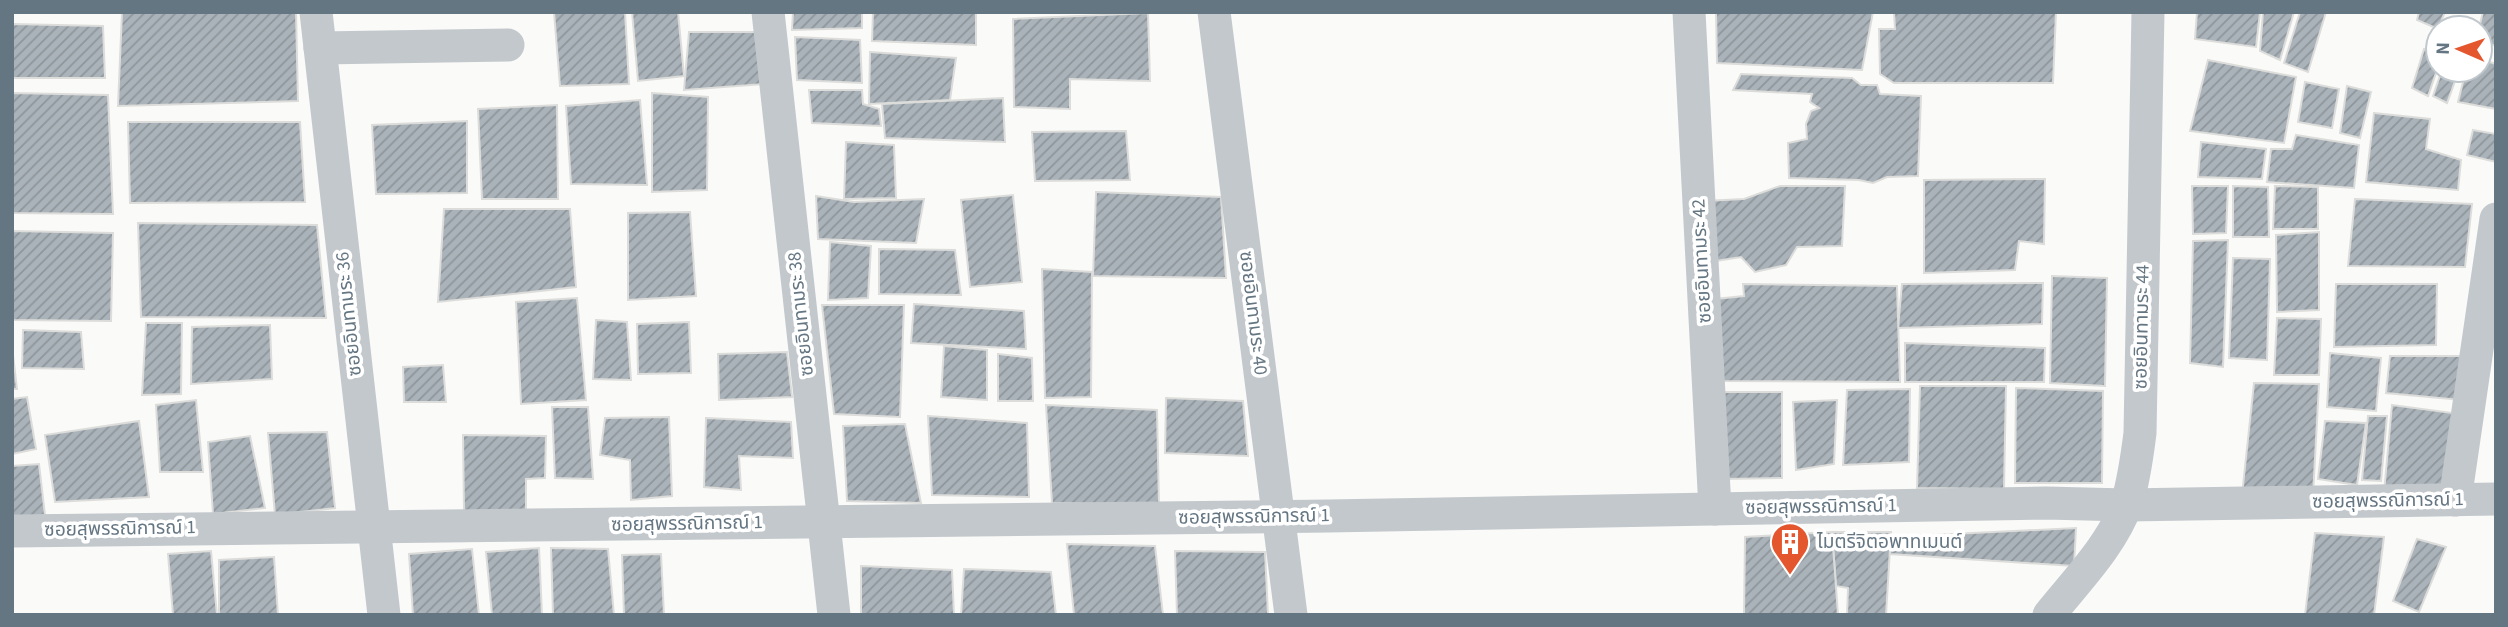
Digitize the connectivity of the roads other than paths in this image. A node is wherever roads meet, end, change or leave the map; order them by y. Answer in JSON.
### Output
{"nodes":[{"id":1,"x":316,"y":12,"type":"edge"},
{"id":2,"x":768,"y":12,"type":"edge"},
{"id":3,"x":1214,"y":12,"type":"edge"},
{"id":4,"x":1689,"y":12,"type":"edge"},
{"id":5,"x":2148,"y":12,"type":"edge"},
{"id":6,"x":508,"y":45,"type":"dead end"},
{"id":7,"x":320,"y":48,"type":"junction"},
{"id":8,"x":2496,"y":219,"type":"edge"},
{"id":9,"x":2496,"y":499,"type":"edge"},
{"id":10,"x":2455,"y":500,"type":"junction"},
{"id":11,"x":2126,"y":505,"type":"junction"},
{"id":12,"x":1715,"y":509,"type":"junction"},
{"id":13,"x":1279,"y":517,"type":"junction"},
{"id":14,"x":824,"y":523,"type":"junction"},
{"id":15,"x":373,"y":527,"type":"junction"},
{"id":16,"x":12,"y":531,"type":"edge"},
{"id":17,"x":384,"y":615,"type":"edge"},
{"id":18,"x":834,"y":615,"type":"edge"},
{"id":19,"x":1291,"y":615,"type":"edge"},
{"id":20,"x":2049,"y":615,"type":"edge"}],
"edges":[{"from":1,"to":7,"type":"street","name":"ซอยอินทามระ 36"},
{"from":2,"to":14,"type":"street","name":"ซอยอินทามระ 38"},
{"from":3,"to":13,"type":"street","name":"ซอยอินทามระ 40"},
{"from":4,"to":12,"type":"street","name":"ซอยอินทามระ 42"},
{"from":5,"to":11,"type":"street","name":"ซอยอินทามระ 44"},
{"from":6,"to":7,"type":"street"},
{"from":7,"to":15,"type":"street","name":"ซอยอินทามระ 36"},
{"from":8,"to":10,"type":"street"},
{"from":9,"to":10,"type":"street","name":"ซอยสุพรรณิการณ์ 1"},
{"from":10,"to":11,"type":"street","name":"ซอยสุพรรณิการณ์ 1"},
{"from":11,"to":12,"type":"street","name":"ซอยสุพรรณิการณ์ 1"},
{"from":11,"to":20,"type":"street","name":"ซอยอินทามระ 44"},
{"from":12,"to":13,"type":"street","name":"ซอยสุพรรณิการณ์ 1"},
{"from":13,"to":14,"type":"street","name":"ซอยสุพรรณิการณ์ 1"},
{"from":13,"to":19,"type":"street","name":"ซอยอินทามระ 40"},
{"from":14,"to":15,"type":"street","name":"ซอยสุพรรณิการณ์ 1"},
{"from":14,"to":18,"type":"street","name":"ซอยอินทามระ 38"},
{"from":15,"to":16,"type":"street","name":"ซอยสุพรรณิการณ์ 1"},
{"from":15,"to":17,"type":"street","name":"ซอยอินทามระ 36"}]}
